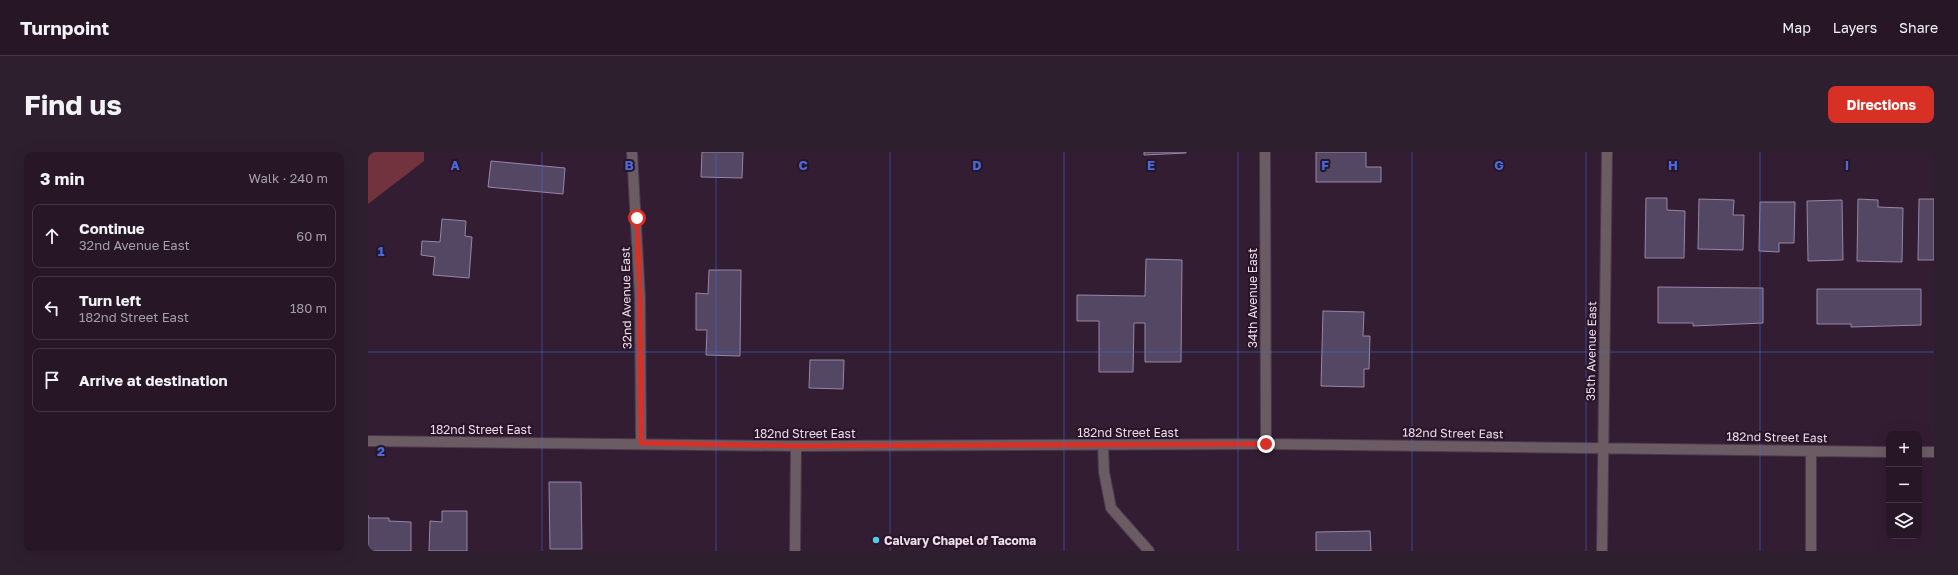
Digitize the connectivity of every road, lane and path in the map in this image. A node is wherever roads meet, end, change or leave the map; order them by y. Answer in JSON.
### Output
{"nodes":[{"id":1,"x":632,"y":152,"type":"edge"},
{"id":2,"x":1265,"y":152,"type":"edge"},
{"id":3,"x":1607,"y":152,"type":"edge"},
{"id":4,"x":368,"y":441,"type":"edge"},
{"id":5,"x":641,"y":443,"type":"junction"},
{"id":6,"x":1266,"y":444,"type":"junction"},
{"id":7,"x":1103,"y":445,"type":"junction"},
{"id":8,"x":796,"y":446,"type":"junction"},
{"id":9,"x":1603,"y":448,"type":"junction"},
{"id":10,"x":1811,"y":451,"type":"junction"},
{"id":11,"x":1886,"y":452,"type":"edge"},
{"id":12,"x":1922,"y":452,"type":"edge"},
{"id":13,"x":1934,"y":452,"type":"edge"},
{"id":14,"x":795,"y":551,"type":"edge"},
{"id":15,"x":1149,"y":551,"type":"edge"},
{"id":16,"x":1602,"y":551,"type":"edge"},
{"id":17,"x":1810,"y":551,"type":"edge"}],
"edges":[{"from":1,"to":5,"type":"street","name":"32nd Avenue East"},
{"from":2,"to":6,"type":"street","name":"34th Avenue East"},
{"from":3,"to":9,"type":"street","name":"35th Avenue East"},
{"from":4,"to":5,"type":"street","name":"182nd Street East"},
{"from":5,"to":8,"type":"street","name":"182nd Street East"},
{"from":6,"to":7,"type":"street","name":"182nd Street East"},
{"from":6,"to":9,"type":"street","name":"182nd Street East"},
{"from":7,"to":8,"type":"street","name":"182nd Street East"},
{"from":7,"to":15,"type":"street"},
{"from":8,"to":14,"type":"street"},
{"from":9,"to":10,"type":"street","name":"182nd Street East"},
{"from":9,"to":16,"type":"street","name":"35th Avenue East"},
{"from":10,"to":11,"type":"street","name":"182nd Street East"},
{"from":10,"to":17,"type":"street"},
{"from":12,"to":13,"type":"street"}]}
